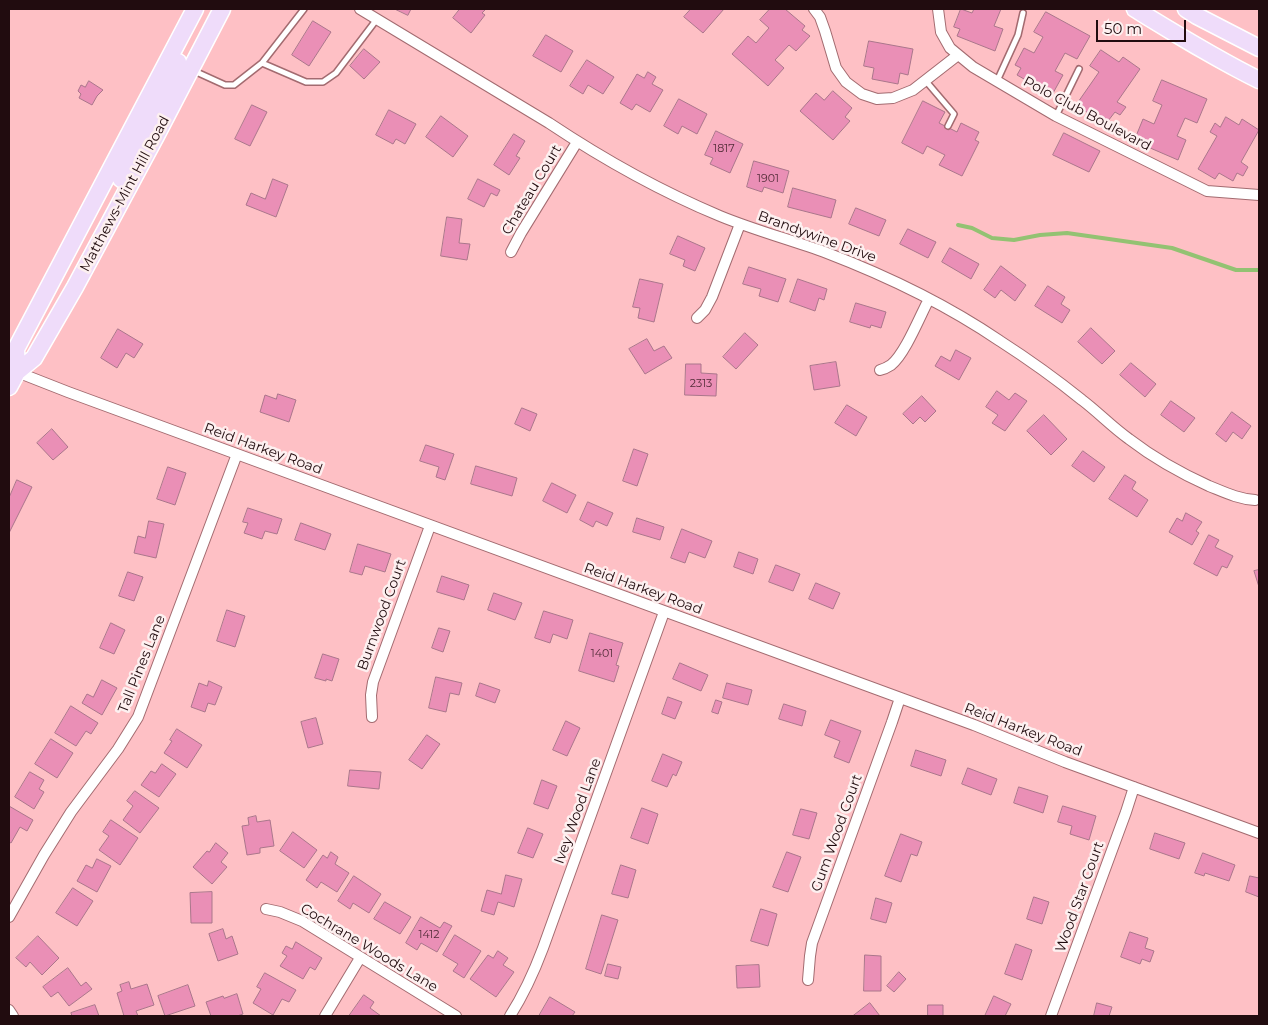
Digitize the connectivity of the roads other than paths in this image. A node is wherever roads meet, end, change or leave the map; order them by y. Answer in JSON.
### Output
{"nodes":[{"id":1,"x":195,"y":9,"type":"edge"},
{"id":2,"x":222,"y":9,"type":"edge"},
{"id":3,"x":304,"y":9,"type":"edge"},
{"id":4,"x":360,"y":9,"type":"edge"},
{"id":5,"x":814,"y":9,"type":"edge"},
{"id":6,"x":938,"y":9,"type":"edge"},
{"id":7,"x":1135,"y":9,"type":"edge"},
{"id":8,"x":1186,"y":9,"type":"edge"},
{"id":9,"x":1024,"y":13,"type":"dead end"},
{"id":10,"x":377,"y":19,"type":"junction"},
{"id":11,"x":1259,"y":48,"type":"edge"},
{"id":12,"x":958,"y":55,"type":"junction"},
{"id":13,"x":262,"y":64,"type":"junction"},
{"id":14,"x":1079,"y":69,"type":"dead end"},
{"id":15,"x":191,"y":70,"type":"junction"},
{"id":16,"x":925,"y":80,"type":"junction"},
{"id":17,"x":1259,"y":80,"type":"edge"},
{"id":18,"x":997,"y":81,"type":"junction"},
{"id":19,"x":1056,"y":116,"type":"junction"},
{"id":20,"x":948,"y":126,"type":"dead end"},
{"id":21,"x":577,"y":142,"type":"junction"},
{"id":22,"x":1259,"y":195,"type":"edge"},
{"id":23,"x":740,"y":224,"type":"junction"},
{"id":24,"x":101,"y":240,"type":"junction"},
{"id":25,"x":511,"y":252,"type":"dead end"},
{"id":26,"x":929,"y":299,"type":"junction"},
{"id":27,"x":697,"y":318,"type":"dead end"},
{"id":28,"x":880,"y":370,"type":"dead end"},
{"id":29,"x":17,"y":372,"type":"junction"},
{"id":30,"x":9,"y":387,"type":"edge"},
{"id":31,"x":237,"y":454,"type":"junction"},
{"id":32,"x":1255,"y":500,"type":"dead end"},
{"id":33,"x":430,"y":526,"type":"junction"},
{"id":34,"x":664,"y":612,"type":"junction"},
{"id":35,"x":900,"y":698,"type":"junction"},
{"id":36,"x":372,"y":716,"type":"dead end"},
{"id":37,"x":1134,"y":787,"type":"junction"},
{"id":38,"x":1259,"y":833,"type":"edge"},
{"id":39,"x":266,"y":909,"type":"dead end"},
{"id":40,"x":9,"y":917,"type":"edge"},
{"id":41,"x":360,"y":958,"type":"junction"},
{"id":42,"x":808,"y":980,"type":"dead end"},
{"id":43,"x":9,"y":1010,"type":"edge"},
{"id":44,"x":13,"y":1016,"type":"edge"},
{"id":45,"x":325,"y":1016,"type":"edge"},
{"id":46,"x":456,"y":1016,"type":"edge"},
{"id":47,"x":510,"y":1016,"type":"edge"},
{"id":48,"x":1051,"y":1016,"type":"edge"}],
"edges":[{"from":1,"to":24,"type":"main road"},
{"from":1,"to":29,"type":"main road","name":"Matthews-Mint Hill Road"},
{"from":2,"to":15,"type":"main road","name":"Matthews-Mint Hill Road"},
{"from":3,"to":13,"type":"lane"},
{"from":4,"to":10,"type":"street","name":"Brandywine Drive"},
{"from":5,"to":16,"type":"street"},
{"from":6,"to":12,"type":"street","name":"Polo Club Boulevard"},
{"from":7,"to":17,"type":"main road"},
{"from":8,"to":11,"type":"main road"},
{"from":9,"to":18,"type":"lane"},
{"from":10,"to":13,"type":"lane"},
{"from":10,"to":21,"type":"street","name":"Brandywine Drive"},
{"from":12,"to":16,"type":"street"},
{"from":12,"to":18,"type":"street","name":"Polo Club Boulevard"},
{"from":13,"to":15,"type":"lane"},
{"from":14,"to":19,"type":"lane"},
{"from":15,"to":24,"type":"main road","name":"Matthews-Mint Hill Road"},
{"from":16,"to":20,"type":"lane"},
{"from":18,"to":19,"type":"street","name":"Polo Club Boulevard"},
{"from":19,"to":22,"type":"street","name":"Polo Club Boulevard"},
{"from":21,"to":23,"type":"street","name":"Brandywine Drive"},
{"from":21,"to":25,"type":"street","name":"Chateau Court"},
{"from":23,"to":26,"type":"street","name":"Brandywine Drive"},
{"from":23,"to":27,"type":"street"},
{"from":24,"to":29,"type":"main road","name":"Matthews-Mint Hill Road"},
{"from":26,"to":28,"type":"street"},
{"from":26,"to":32,"type":"street","name":"Brandywine Drive"},
{"from":29,"to":30,"type":"main road","name":"Matthews-Mint Hill Road"},
{"from":29,"to":31,"type":"street","name":"Reid Harkey Road"},
{"from":31,"to":33,"type":"street","name":"Reid Harkey Road"},
{"from":31,"to":40,"type":"street","name":"Tall Pines Lane"},
{"from":33,"to":34,"type":"street","name":"Reid Harkey Road"},
{"from":33,"to":36,"type":"street","name":"Burnwood Court"},
{"from":34,"to":35,"type":"street","name":"Reid Harkey Road"},
{"from":34,"to":47,"type":"street","name":"Ivey Wood Lane"},
{"from":35,"to":37,"type":"street","name":"Reid Harkey Road"},
{"from":35,"to":42,"type":"street","name":"Gum Wood Court"},
{"from":37,"to":38,"type":"street","name":"Reid Harkey Road"},
{"from":37,"to":48,"type":"street","name":"Wood Star Court"},
{"from":39,"to":41,"type":"street","name":"Cochrane Woods Lane"},
{"from":41,"to":45,"type":"street"},
{"from":41,"to":46,"type":"street","name":"Cochrane Woods Lane"},
{"from":43,"to":44,"type":"street"}]}
